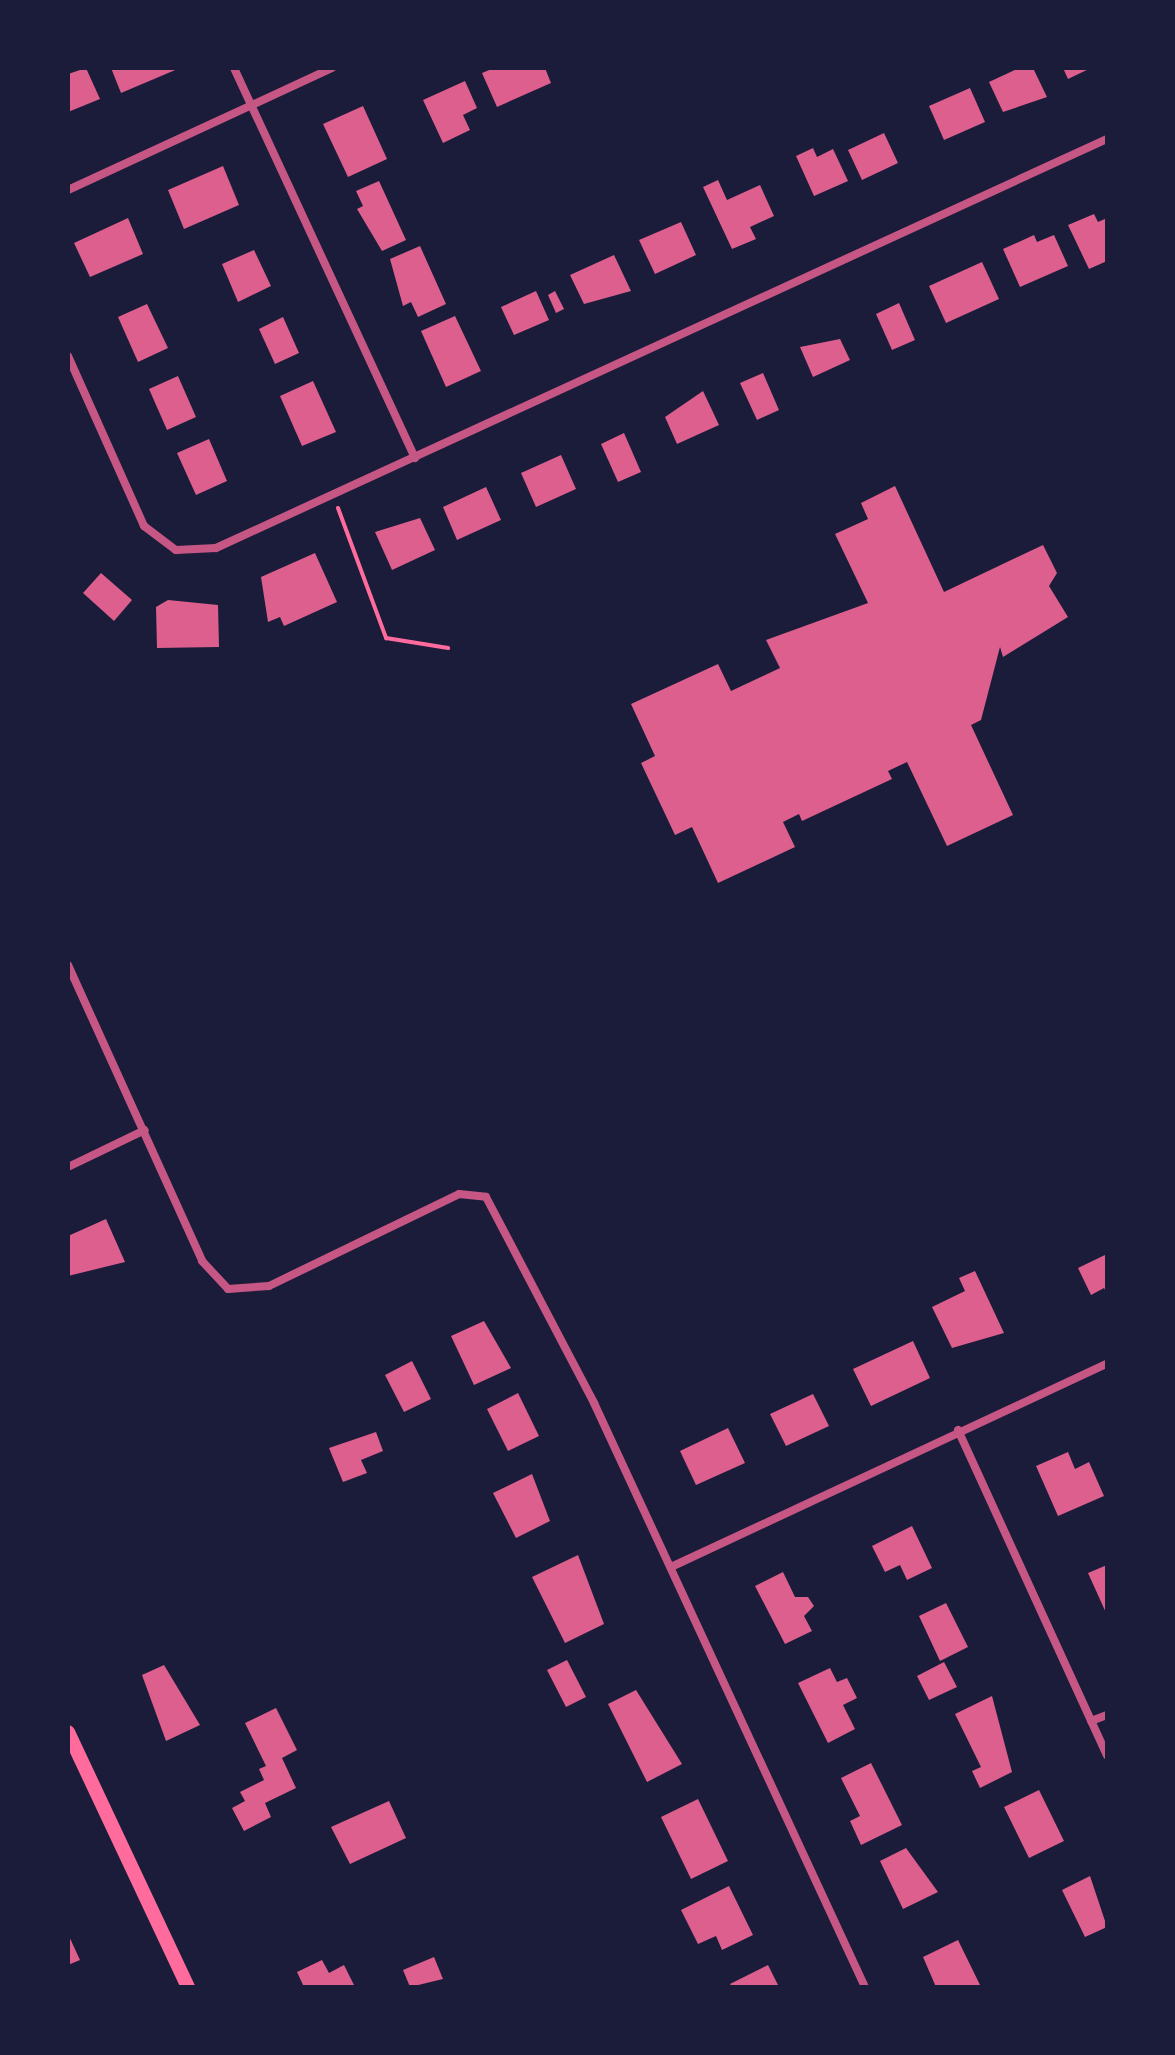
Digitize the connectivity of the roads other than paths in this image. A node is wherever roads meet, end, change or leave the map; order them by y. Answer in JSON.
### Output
{"nodes":[{"id":1,"x":234,"y":68,"type":"edge"},
{"id":2,"x":332,"y":68,"type":"edge"},
{"id":3,"x":251,"y":105,"type":"junction"},
{"id":4,"x":1107,"y":139,"type":"edge"},
{"id":5,"x":68,"y":190,"type":"edge"},
{"id":6,"x":68,"y":356,"type":"edge"},
{"id":7,"x":415,"y":458,"type":"junction"},
{"id":8,"x":68,"y":965,"type":"edge"},
{"id":9,"x":145,"y":1130,"type":"junction"},
{"id":10,"x":68,"y":1167,"type":"edge"},
{"id":11,"x":1107,"y":1364,"type":"edge"},
{"id":12,"x":958,"y":1430,"type":"junction"},
{"id":13,"x":671,"y":1567,"type":"junction"},
{"id":14,"x":1107,"y":1715,"type":"edge"},
{"id":15,"x":1091,"y":1721,"type":"junction"},
{"id":16,"x":68,"y":1732,"type":"edge"},
{"id":17,"x":1107,"y":1756,"type":"edge"},
{"id":18,"x":188,"y":1987,"type":"edge"},
{"id":19,"x":865,"y":1987,"type":"edge"}],
"edges":[{"from":1,"to":3,"type":"street"},
{"from":2,"to":3,"type":"street"},
{"from":3,"to":5,"type":"street"},
{"from":3,"to":7,"type":"street"},
{"from":4,"to":7,"type":"street"},
{"from":6,"to":7,"type":"street"},
{"from":8,"to":9,"type":"street"},
{"from":9,"to":10,"type":"street"},
{"from":9,"to":13,"type":"street"},
{"from":11,"to":12,"type":"street"},
{"from":12,"to":13,"type":"street"},
{"from":12,"to":15,"type":"street"},
{"from":13,"to":19,"type":"street"},
{"from":14,"to":15,"type":"street"},
{"from":15,"to":17,"type":"street"},
{"from":16,"to":18,"type":"main road"}]}
